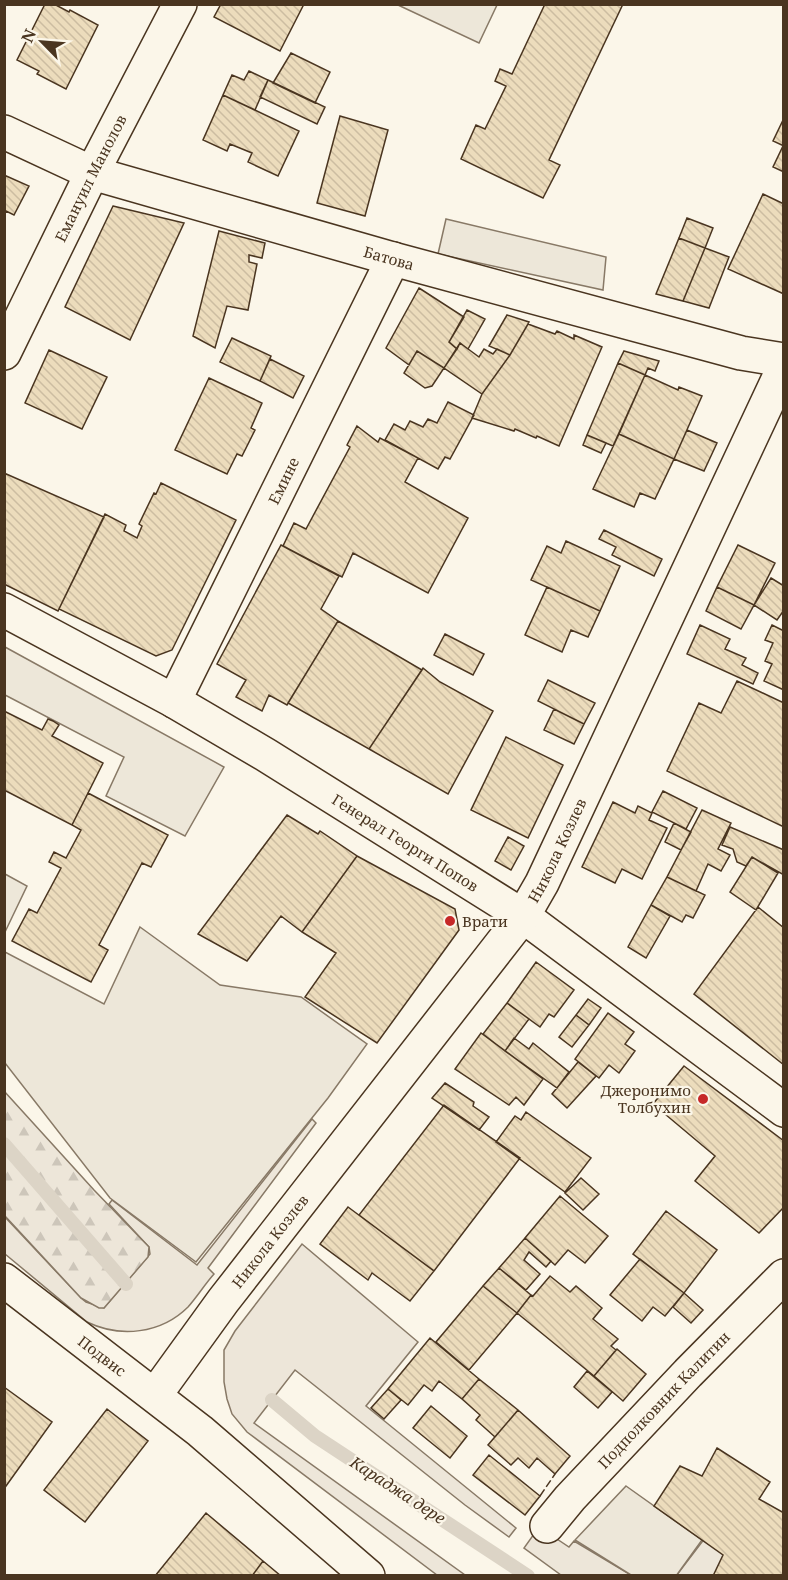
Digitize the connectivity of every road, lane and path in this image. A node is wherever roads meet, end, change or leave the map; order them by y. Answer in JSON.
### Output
{"nodes":[{"id":1,"x":180,"y":4,"type":"edge"},
{"id":2,"x":4,"y":132,"type":"edge"},
{"id":3,"x":92,"y":173,"type":"junction"},
{"id":4,"x":393,"y":259,"type":"junction"},
{"id":5,"x":4,"y":353,"type":"edge"},
{"id":6,"x":783,"y":360,"type":"edge"},
{"id":7,"x":783,"y":367,"type":"edge"},
{"id":8,"x":4,"y":610,"type":"edge"},
{"id":9,"x":174,"y":701,"type":"junction"},
{"id":10,"x":523,"y":916,"type":"junction"},
{"id":11,"x":783,"y":1110,"type":"edge"},
{"id":12,"x":783,"y":1276,"type":"edge"},
{"id":13,"x":4,"y":1280,"type":"edge"},
{"id":14,"x":155,"y":1395,"type":"junction"},
{"id":15,"x":200,"y":1431,"type":"junction"},
{"id":16,"x":546,"y":1526,"type":"dead end"},
{"id":17,"x":368,"y":1575,"type":"edge"},
{"id":18,"x":391,"y":1575,"type":"edge"}],
"edges":[{"from":1,"to":3,"type":"street","name":"Емануил Манолов"},
{"from":2,"to":3,"type":"street","name":"Батова"},
{"from":3,"to":4,"type":"street","name":"Батова"},
{"from":3,"to":5,"type":"street","name":"Емануил Манолов"},
{"from":4,"to":6,"type":"street","name":"Батова"},
{"from":4,"to":9,"type":"street","name":"Емине"},
{"from":7,"to":10,"type":"street","name":"Никола Козлев"},
{"from":8,"to":9,"type":"street","name":"Генерал Георги Попов"},
{"from":9,"to":10,"type":"street","name":"Генерал Георги Попов"},
{"from":10,"to":11,"type":"street","name":"Генерал Георги Попов"},
{"from":10,"to":14,"type":"street","name":"Никола Козлев"},
{"from":12,"to":16,"type":"street","name":"Подполковник Калитин"},
{"from":13,"to":14,"type":"street","name":"Подвис"},
{"from":14,"to":15,"type":"street","name":"Подвис"},
{"from":15,"to":17,"type":"street","name":"Подвис"},
{"from":15,"to":18,"type":"street","name":"Подвис"}]}
